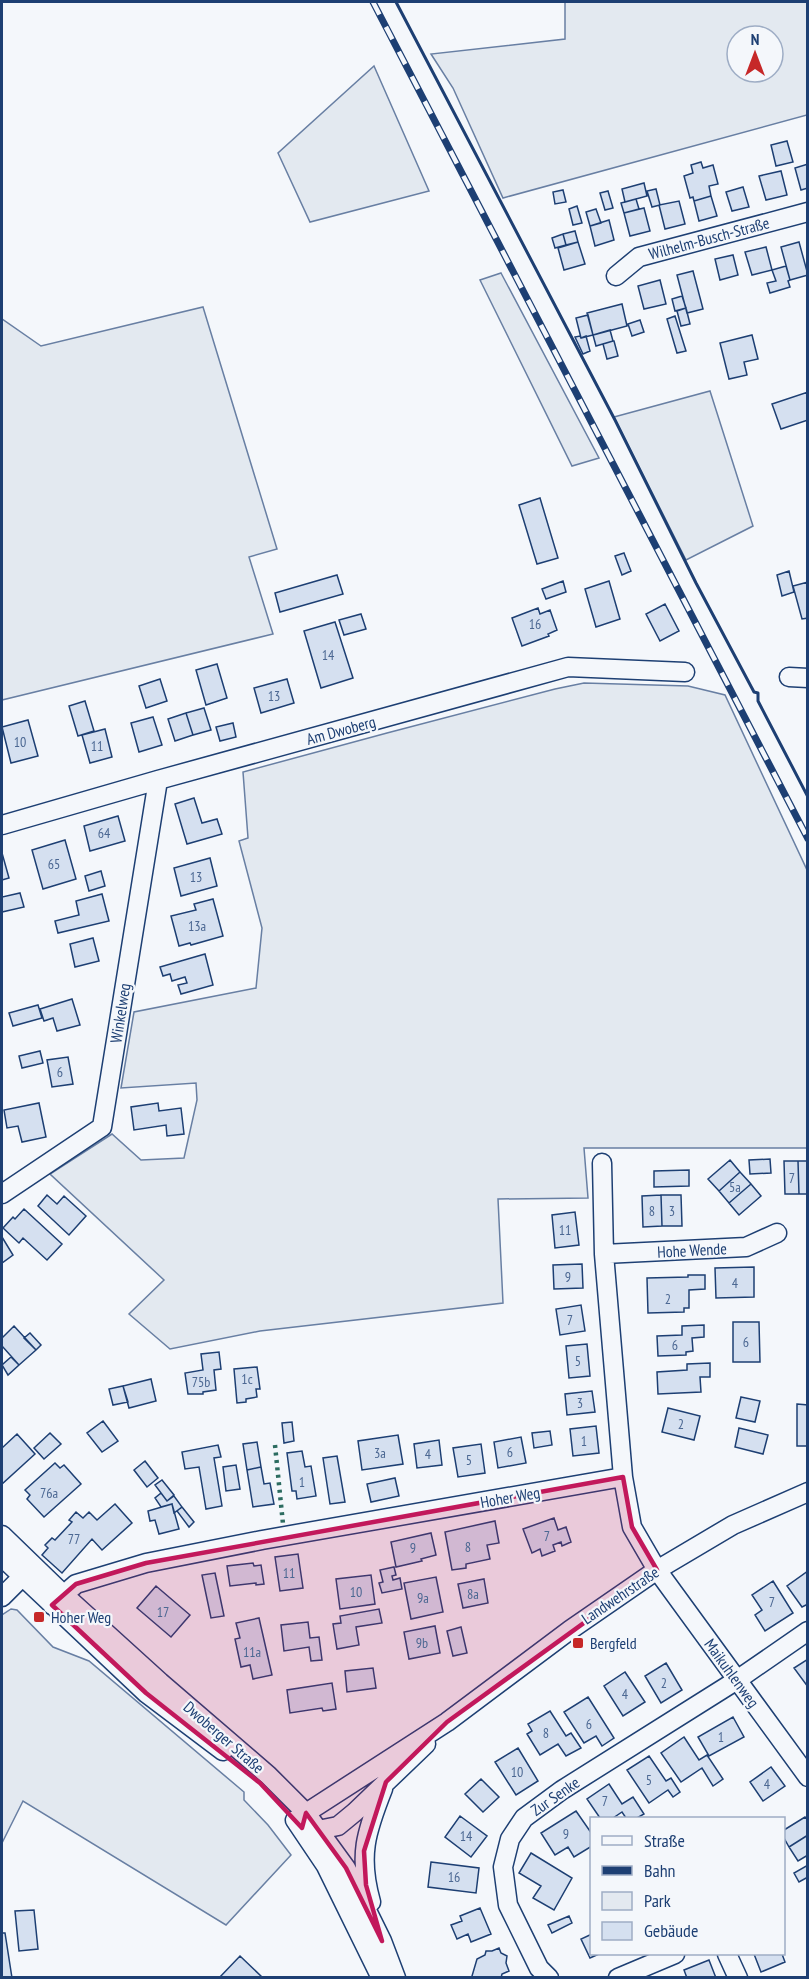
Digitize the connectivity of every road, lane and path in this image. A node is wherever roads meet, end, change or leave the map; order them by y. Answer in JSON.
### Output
{"nodes":[{"id":1,"x":807,"y":212,"type":"edge"},
{"id":2,"x":616,"y":276,"type":"dead end"},
{"id":3,"x":685,"y":672,"type":"dead end"},
{"id":4,"x":158,"y":780,"type":"junction"},
{"id":5,"x":2,"y":825,"type":"edge"},
{"id":6,"x":602,"y":1163,"type":"dead end"},
{"id":7,"x":2,"y":1194,"type":"edge"},
{"id":8,"x":777,"y":1233,"type":"dead end"},
{"id":9,"x":604,"y":1254,"type":"junction"},
{"id":10,"x":623,"y":1477,"type":"junction"},
{"id":11,"x":807,"y":1492,"type":"edge"},
{"id":12,"x":2,"y":1535,"type":"edge"},
{"id":13,"x":2,"y":1557,"type":"edge"},
{"id":14,"x":657,"y":1570,"type":"junction"},
{"id":15,"x":28,"y":1571,"type":"junction"},
{"id":16,"x":2,"y":1597,"type":"edge"},
{"id":17,"x":57,"y":1600,"type":"junction"},
{"id":18,"x":807,"y":1631,"type":"edge"},
{"id":19,"x":737,"y":1680,"type":"junction"},
{"id":20,"x":447,"y":1722,"type":"junction"},
{"id":21,"x":807,"y":1777,"type":"edge"},
{"id":22,"x":386,"y":1782,"type":"junction"},
{"id":23,"x":309,"y":1823,"type":"junction"},
{"id":24,"x":382,"y":1941,"type":"junction"},
{"id":25,"x":670,"y":1955,"type":"edge"},
{"id":26,"x":728,"y":1955,"type":"edge"},
{"id":27,"x":381,"y":1977,"type":"edge"},
{"id":28,"x":396,"y":1977,"type":"edge"},
{"id":29,"x":549,"y":1977,"type":"edge"},
{"id":30,"x":618,"y":1977,"type":"edge"},
{"id":31,"x":738,"y":1977,"type":"edge"}],
"edges":[{"from":1,"to":2,"type":"street","name":"Wilhelm-Busch-Straße"},
{"from":3,"to":4,"type":"street","name":"Am Dwoberg"},
{"from":4,"to":5,"type":"street","name":"Am Dwoberg"},
{"from":4,"to":7,"type":"street","name":"Winkelweg"},
{"from":6,"to":9,"type":"street"},
{"from":8,"to":9,"type":"street","name":"Hohe Wende"},
{"from":9,"to":10,"type":"street"},
{"from":10,"to":14,"type":"street"},
{"from":10,"to":17,"type":"street","name":"Hoher Weg"},
{"from":11,"to":14,"type":"street","name":"Landwehrstraße"},
{"from":12,"to":15,"type":"street","name":"Dwoberger Straße"},
{"from":13,"to":15,"type":"street","name":"Dwoberger Straße"},
{"from":14,"to":19,"type":"street","name":"Maikuhlenweg"},
{"from":14,"to":20,"type":"street","name":"Landwehrstraße"},
{"from":15,"to":16,"type":"street"},
{"from":15,"to":17,"type":"street","name":"Dwoberger Straße"},
{"from":17,"to":23,"type":"street","name":"Dwoberger Straße"},
{"from":18,"to":19,"type":"street","name":"Zur Senke"},
{"from":19,"to":21,"type":"street","name":"Maikuhlenweg"},
{"from":19,"to":29,"type":"street","name":"Zur Senke"},
{"from":20,"to":22,"type":"street","name":"Landwehrstraße"},
{"from":20,"to":23,"type":"street","name":"Landwehrstraße"},
{"from":22,"to":23,"type":"street","name":"Landwehrstraße"},
{"from":22,"to":24,"type":"street","name":"Landwehrstraße"},
{"from":23,"to":24,"type":"street","name":"Dwoberger Straße"},
{"from":23,"to":27,"type":"street","name":"Dwoberger Straße"},
{"from":24,"to":28,"type":"street","name":"Dwoberger Straße"},
{"from":25,"to":30,"type":"street"},
{"from":26,"to":31,"type":"street"}]}
